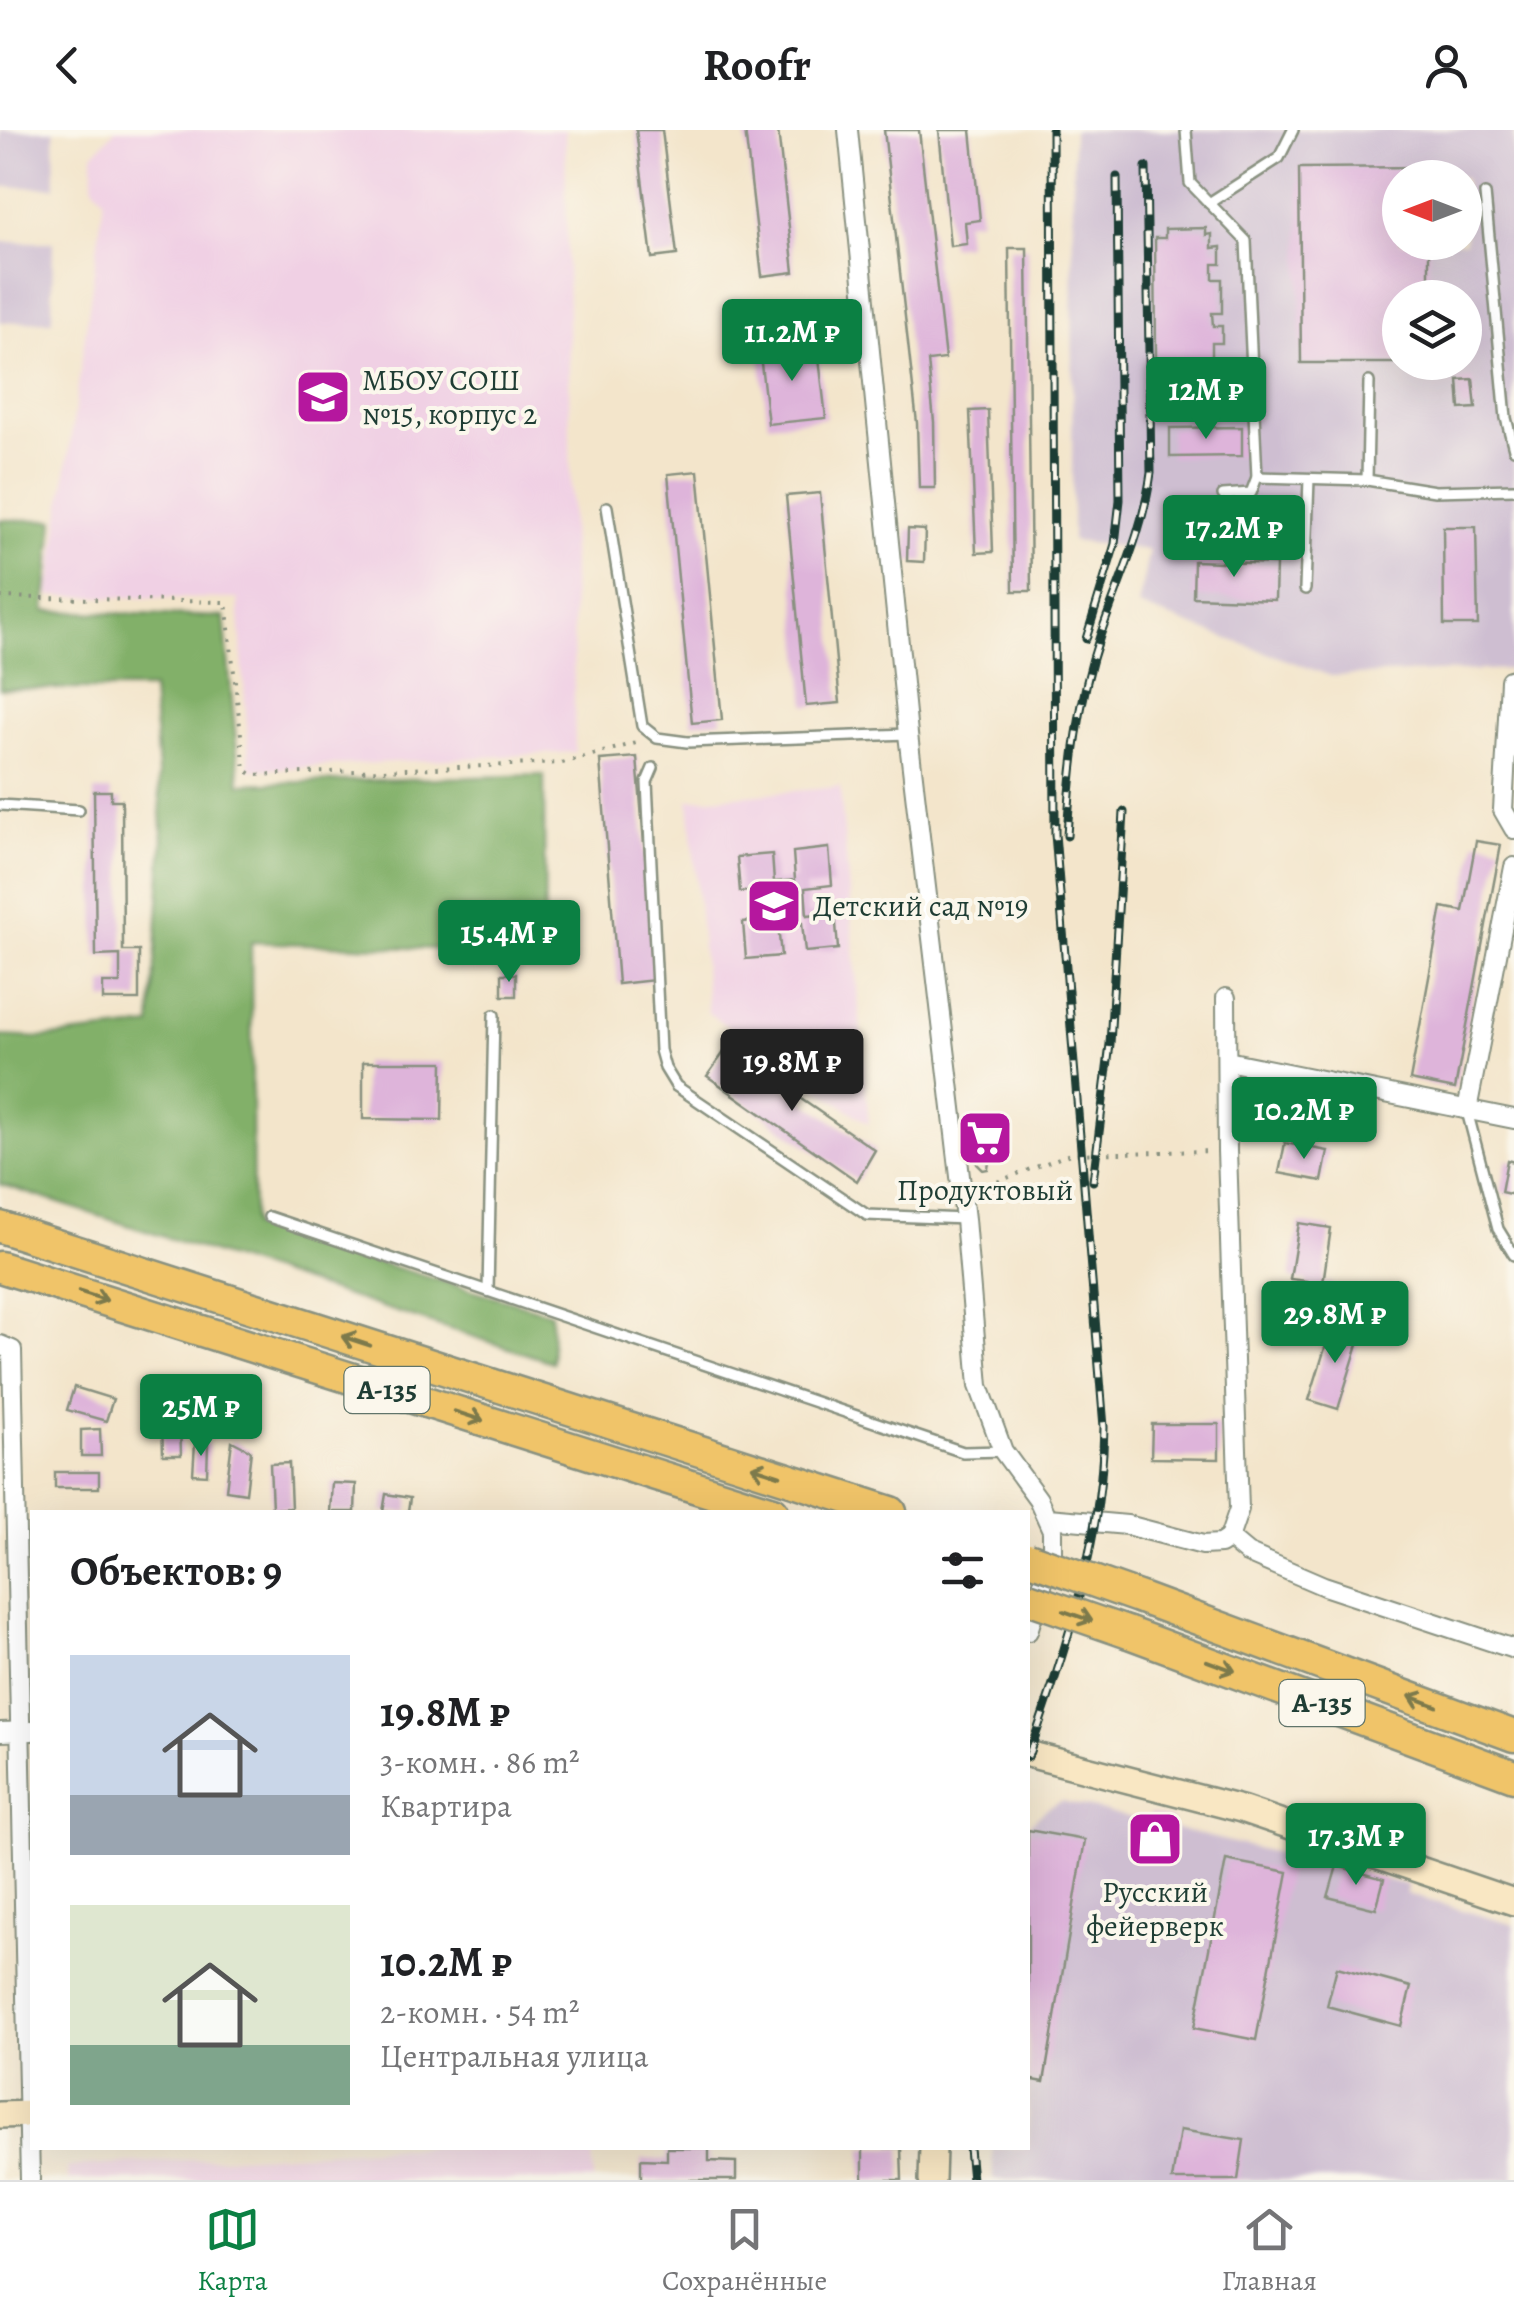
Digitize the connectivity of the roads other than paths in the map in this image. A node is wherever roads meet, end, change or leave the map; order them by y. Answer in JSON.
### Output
{"nodes":[{"id":1,"x":848,"y":130,"type":"edge"},
{"id":2,"x":1186,"y":130,"type":"edge"},
{"id":3,"x":1293,"y":130,"type":"edge"},
{"id":4,"x":1485,"y":194,"type":"dead end"},
{"id":5,"x":1210,"y":203,"type":"junction"},
{"id":6,"x":1369,"y":382,"type":"dead end"},
{"id":7,"x":1514,"y":449,"type":"edge"},
{"id":8,"x":1257,"y":478,"type":"junction"},
{"id":9,"x":1309,"y":479,"type":"junction"},
{"id":10,"x":1367,"y":480,"type":"junction"},
{"id":11,"x":1514,"y":490,"type":"edge"},
{"id":12,"x":1223,"y":495,"type":"dead end"},
{"id":13,"x":607,"y":507,"type":"dead end"},
{"id":14,"x":1305,"y":589,"type":"dead end"},
{"id":15,"x":1512,"y":679,"type":"edge"},
{"id":16,"x":908,"y":734,"type":"junction"},
{"id":17,"x":653,"y":768,"type":"dead end"},
{"id":18,"x":0,"y":804,"type":"edge"},
{"id":19,"x":78,"y":810,"type":"dead end"},
{"id":20,"x":1514,"y":829,"type":"edge"},
{"id":21,"x":1514,"y":867,"type":"edge"},
{"id":22,"x":1226,"y":998,"type":"dead end"},
{"id":23,"x":494,"y":1015,"type":"dead end"},
{"id":24,"x":1227,"y":1061,"type":"junction"},
{"id":25,"x":1467,"y":1110,"type":"junction"},
{"id":26,"x":1514,"y":1119,"type":"edge"},
{"id":27,"x":269,"y":1217,"type":"dead end"},
{"id":28,"x":965,"y":1219,"type":"junction"},
{"id":29,"x":0,"y":1228,"type":"edge"},
{"id":30,"x":1514,"y":1255,"type":"edge"},
{"id":31,"x":0,"y":1267,"type":"edge"},
{"id":32,"x":488,"y":1290,"type":"junction"},
{"id":33,"x":6,"y":1348,"type":"edge"},
{"id":34,"x":1003,"y":1451,"type":"junction"},
{"id":35,"x":767,"y":1510,"type":"edge"},
{"id":36,"x":886,"y":1510,"type":"edge"},
{"id":37,"x":1048,"y":1518,"type":"junction"},
{"id":38,"x":1229,"y":1538,"type":"junction"},
{"id":39,"x":1030,"y":1559,"type":"edge"},
{"id":40,"x":1030,"y":1599,"type":"edge"},
{"id":41,"x":1030,"y":1625,"type":"edge"},
{"id":42,"x":1514,"y":1649,"type":"edge"},
{"id":43,"x":17,"y":1731,"type":"edge"},
{"id":44,"x":1514,"y":1736,"type":"edge"},
{"id":45,"x":1030,"y":1755,"type":"edge"},
{"id":46,"x":1514,"y":1776,"type":"edge"},
{"id":47,"x":1514,"y":1902,"type":"edge"},
{"id":48,"x":30,"y":2087,"type":"edge"},
{"id":49,"x":30,"y":2114,"type":"edge"},
{"id":50,"x":0,"y":2116,"type":"edge"},
{"id":51,"x":30,"y":2150,"type":"edge"},
{"id":52,"x":933,"y":2150,"type":"edge"},
{"id":53,"x":30,"y":2180,"type":"edge"},
{"id":54,"x":932,"y":2180,"type":"edge"}],
"edges":[{"from":1,"to":16,"type":"street"},
{"from":2,"to":5,"type":"lane"},
{"from":3,"to":5,"type":"lane"},
{"from":4,"to":7,"type":"lane"},
{"from":5,"to":8,"type":"lane"},
{"from":6,"to":10,"type":"lane"},
{"from":8,"to":9,"type":"lane"},
{"from":8,"to":12,"type":"lane"},
{"from":9,"to":10,"type":"lane"},
{"from":9,"to":14,"type":"lane"},
{"from":10,"to":11,"type":"lane"},
{"from":13,"to":16,"type":"lane"},
{"from":15,"to":20,"type":"street"},
{"from":16,"to":28,"type":"street"},
{"from":17,"to":28,"type":"lane"},
{"from":18,"to":19,"type":"lane"},
{"from":21,"to":25,"type":"street"},
{"from":22,"to":24,"type":"street"},
{"from":23,"to":32,"type":"lane"},
{"from":24,"to":25,"type":"street"},
{"from":24,"to":38,"type":"street"},
{"from":25,"to":26,"type":"street"},
{"from":25,"to":30,"type":"lane"},
{"from":27,"to":32,"type":"lane"},
{"from":28,"to":34,"type":"street"},
{"from":36,"to":29,"type":"highway","number":"А-135","one_way":true},
{"from":31,"to":35,"type":"highway","number":"А-135","one_way":true},
{"from":32,"to":34,"type":"lane"},
{"from":33,"to":43,"type":"street"},
{"from":34,"to":37,"type":"street"},
{"from":37,"to":38,"type":"street"},
{"from":37,"to":41,"type":"street"},
{"from":38,"to":42,"type":"street"},
{"from":44,"to":39,"type":"highway","number":"А-135","one_way":true,"bridge":true},
{"from":40,"to":46,"type":"highway","number":"А-135","one_way":true,"bridge":true},
{"from":43,"to":48,"type":"street"},
{"from":45,"to":47,"type":"street"},
{"from":49,"to":50,"type":"street"},
{"from":51,"to":53,"type":"street"},
{"from":52,"to":54,"type":"street"}]}
